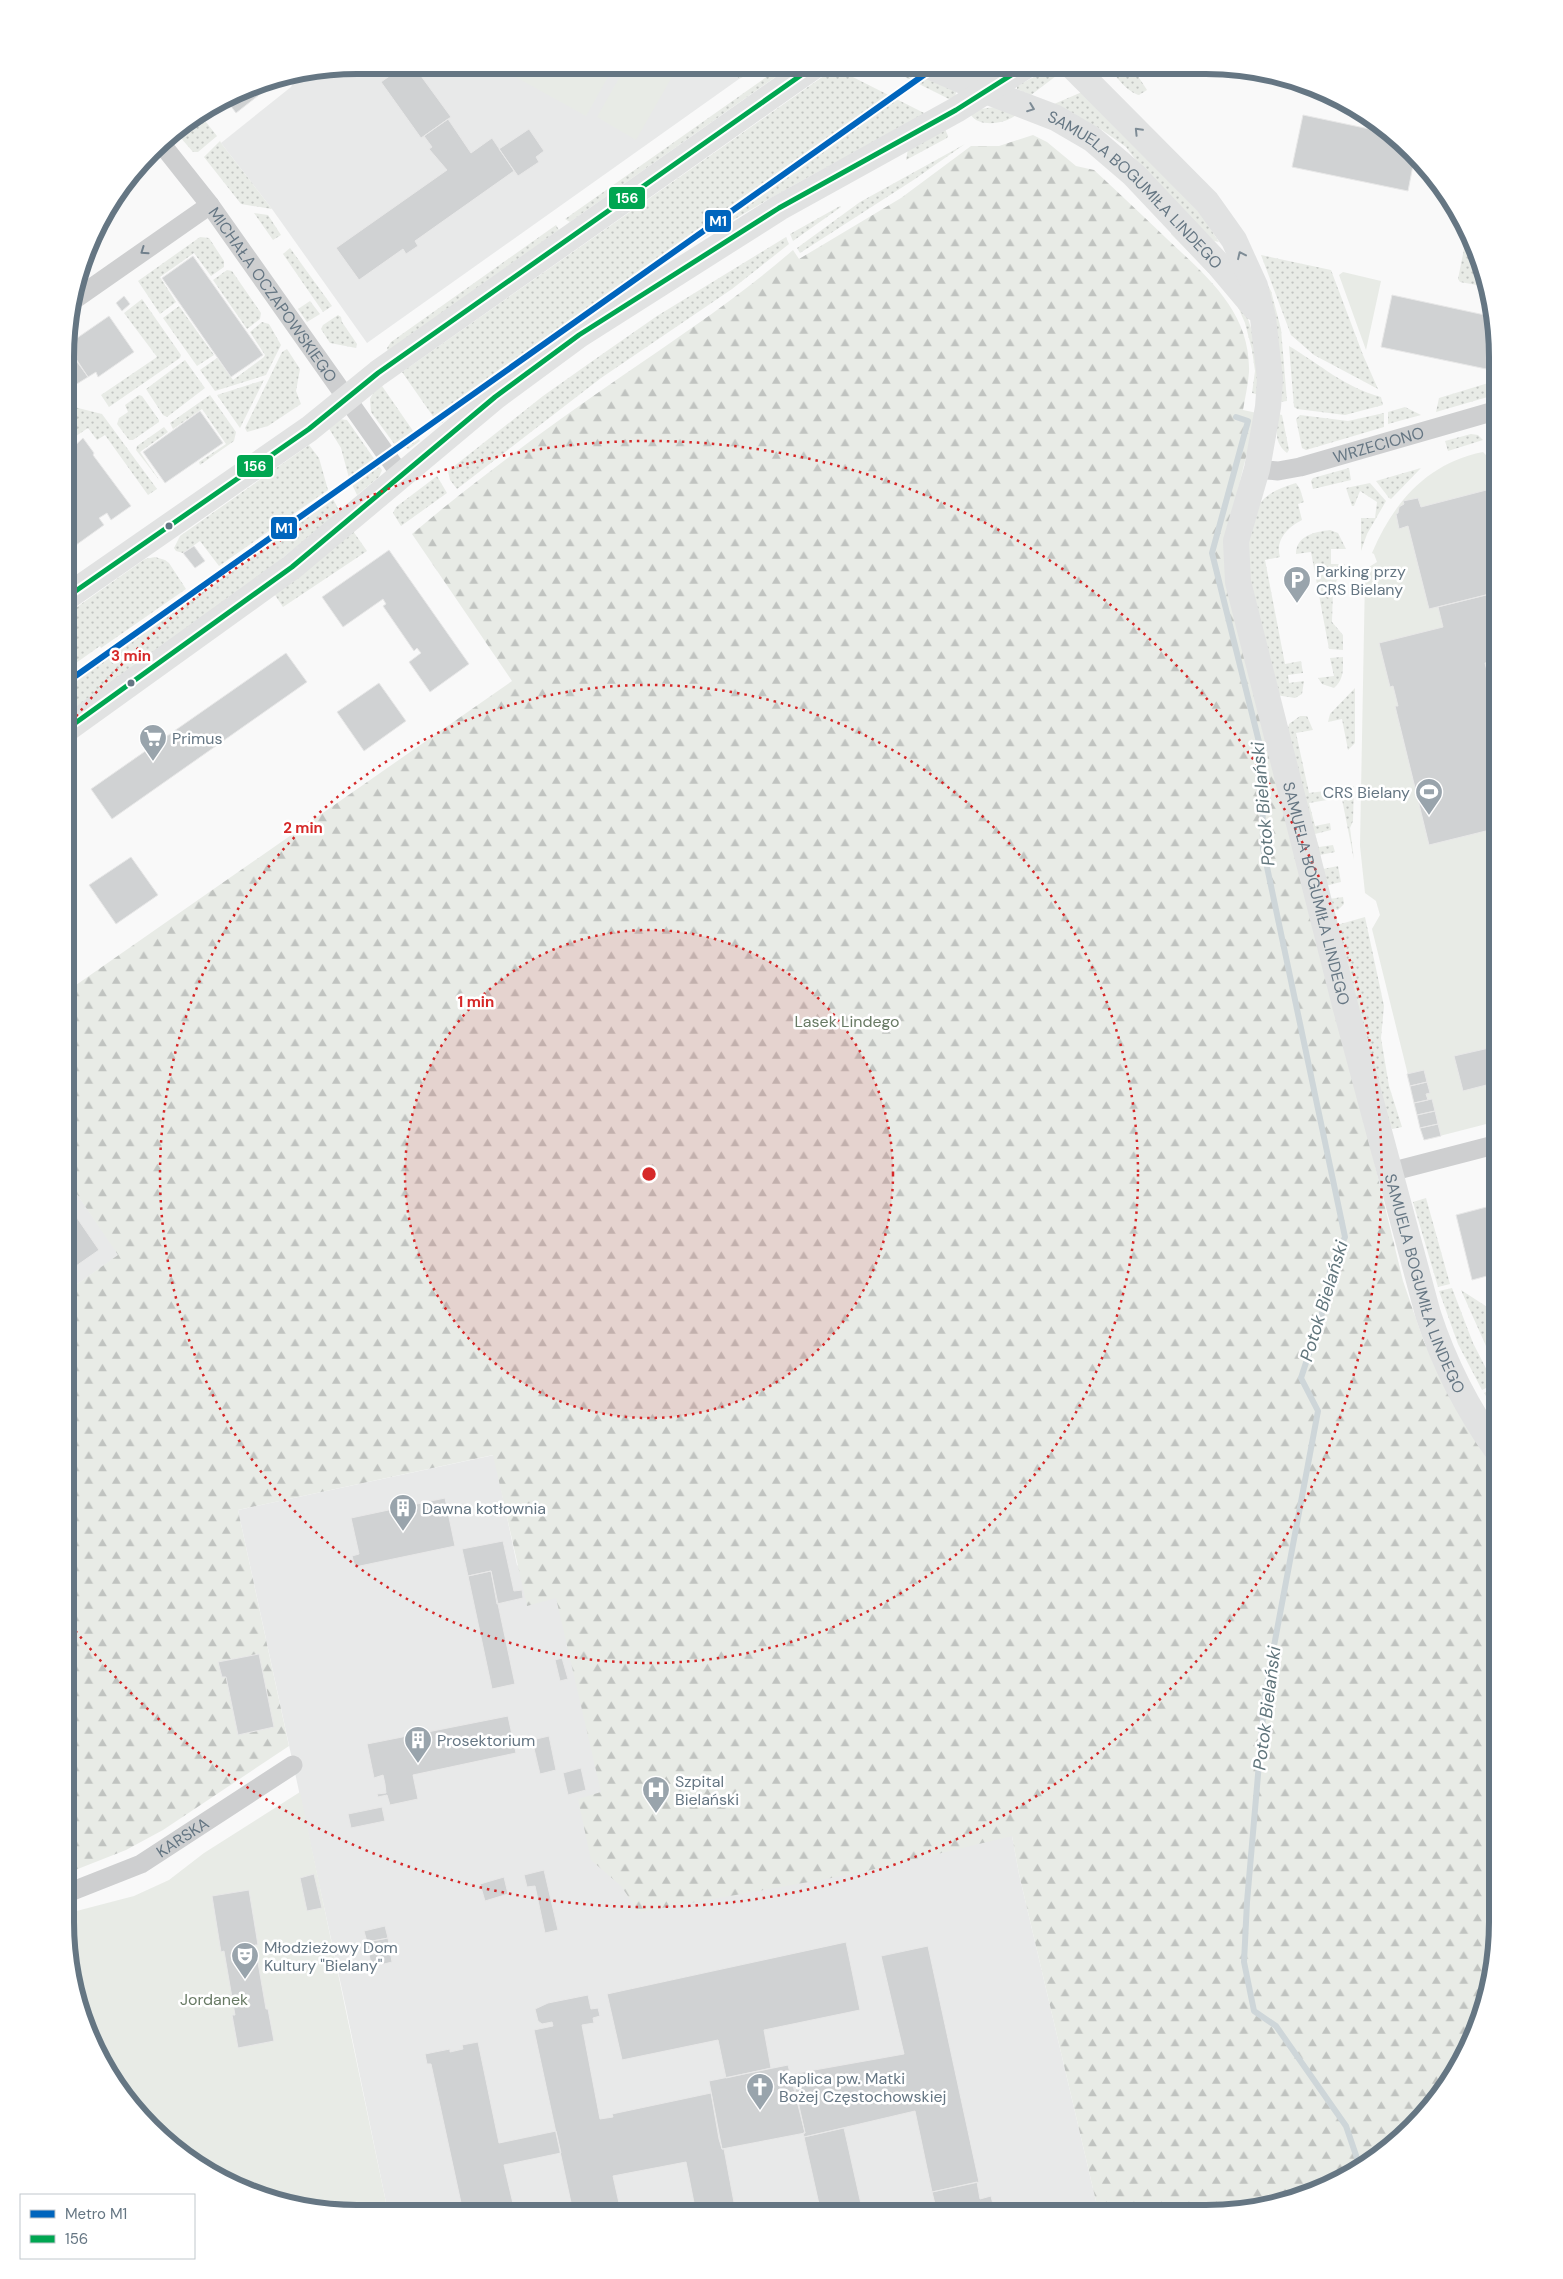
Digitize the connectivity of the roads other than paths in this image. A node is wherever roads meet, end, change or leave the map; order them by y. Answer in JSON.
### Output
{"nodes":[{"id":1,"x":803,"y":74,"type":"edge"},
{"id":2,"x":947,"y":74,"type":"edge"},
{"id":3,"x":1001,"y":74,"type":"edge"},
{"id":4,"x":1013,"y":74,"type":"edge"},
{"id":5,"x":1080,"y":74,"type":"edge"},
{"id":6,"x":986,"y":91,"type":"junction"},
{"id":7,"x":165,"y":149,"type":"edge"},
{"id":8,"x":210,"y":205,"type":"junction"},
{"id":9,"x":80,"y":295,"type":"edge"},
{"id":10,"x":1263,"y":318,"type":"junction"},
{"id":11,"x":347,"y":398,"type":"junction"},
{"id":12,"x":1489,"y":413,"type":"edge"},
{"id":13,"x":1257,"y":469,"type":"junction"},
{"id":14,"x":400,"y":474,"type":"junction"},
{"id":15,"x":74,"y":592,"type":"edge"},
{"id":16,"x":74,"y":724,"type":"edge"},
{"id":17,"x":1489,"y":1146,"type":"edge"},
{"id":18,"x":1390,"y":1172,"type":"junction"},
{"id":19,"x":1489,"y":1438,"type":"edge"},
{"id":20,"x":293,"y":1765,"type":"dead end"},
{"id":21,"x":74,"y":1890,"type":"edge"}],
"edges":[{"from":1,"to":11,"type":"street"},
{"from":2,"to":6,"type":"street","name":"SAMUELA BOGUMIŁA LINDEGO"},
{"from":3,"to":6,"type":"street"},
{"from":4,"to":6,"type":"street"},
{"from":10,"to":5,"type":"street","name":"SAMUELA BOGUMIŁA LINDEGO","one_way":true},
{"from":6,"to":10,"type":"street","name":"SAMUELA BOGUMIŁA LINDEGO","one_way":true},
{"from":6,"to":14,"type":"street"},
{"from":7,"to":8,"type":"street","name":"MICHAŁA OCZAPOWSKIEGO"},
{"from":8,"to":9,"type":"street","one_way":true},
{"from":8,"to":11,"type":"street","name":"MICHAŁA OCZAPOWSKIEGO"},
{"from":10,"to":13,"type":"street","name":"SAMUELA BOGUMIŁA LINDEGO"},
{"from":11,"to":14,"type":"street","name":"MICHAŁA OCZAPOWSKIEGO"},
{"from":11,"to":15,"type":"street"},
{"from":12,"to":13,"type":"street","name":"WRZECIONO"},
{"from":13,"to":18,"type":"street","name":"SAMUELA BOGUMIŁA LINDEGO"},
{"from":14,"to":16,"type":"street"},
{"from":17,"to":18,"type":"street"},
{"from":18,"to":19,"type":"street","name":"SAMUELA BOGUMIŁA LINDEGO"},
{"from":20,"to":21,"type":"street","name":"KARSKA"}]}
